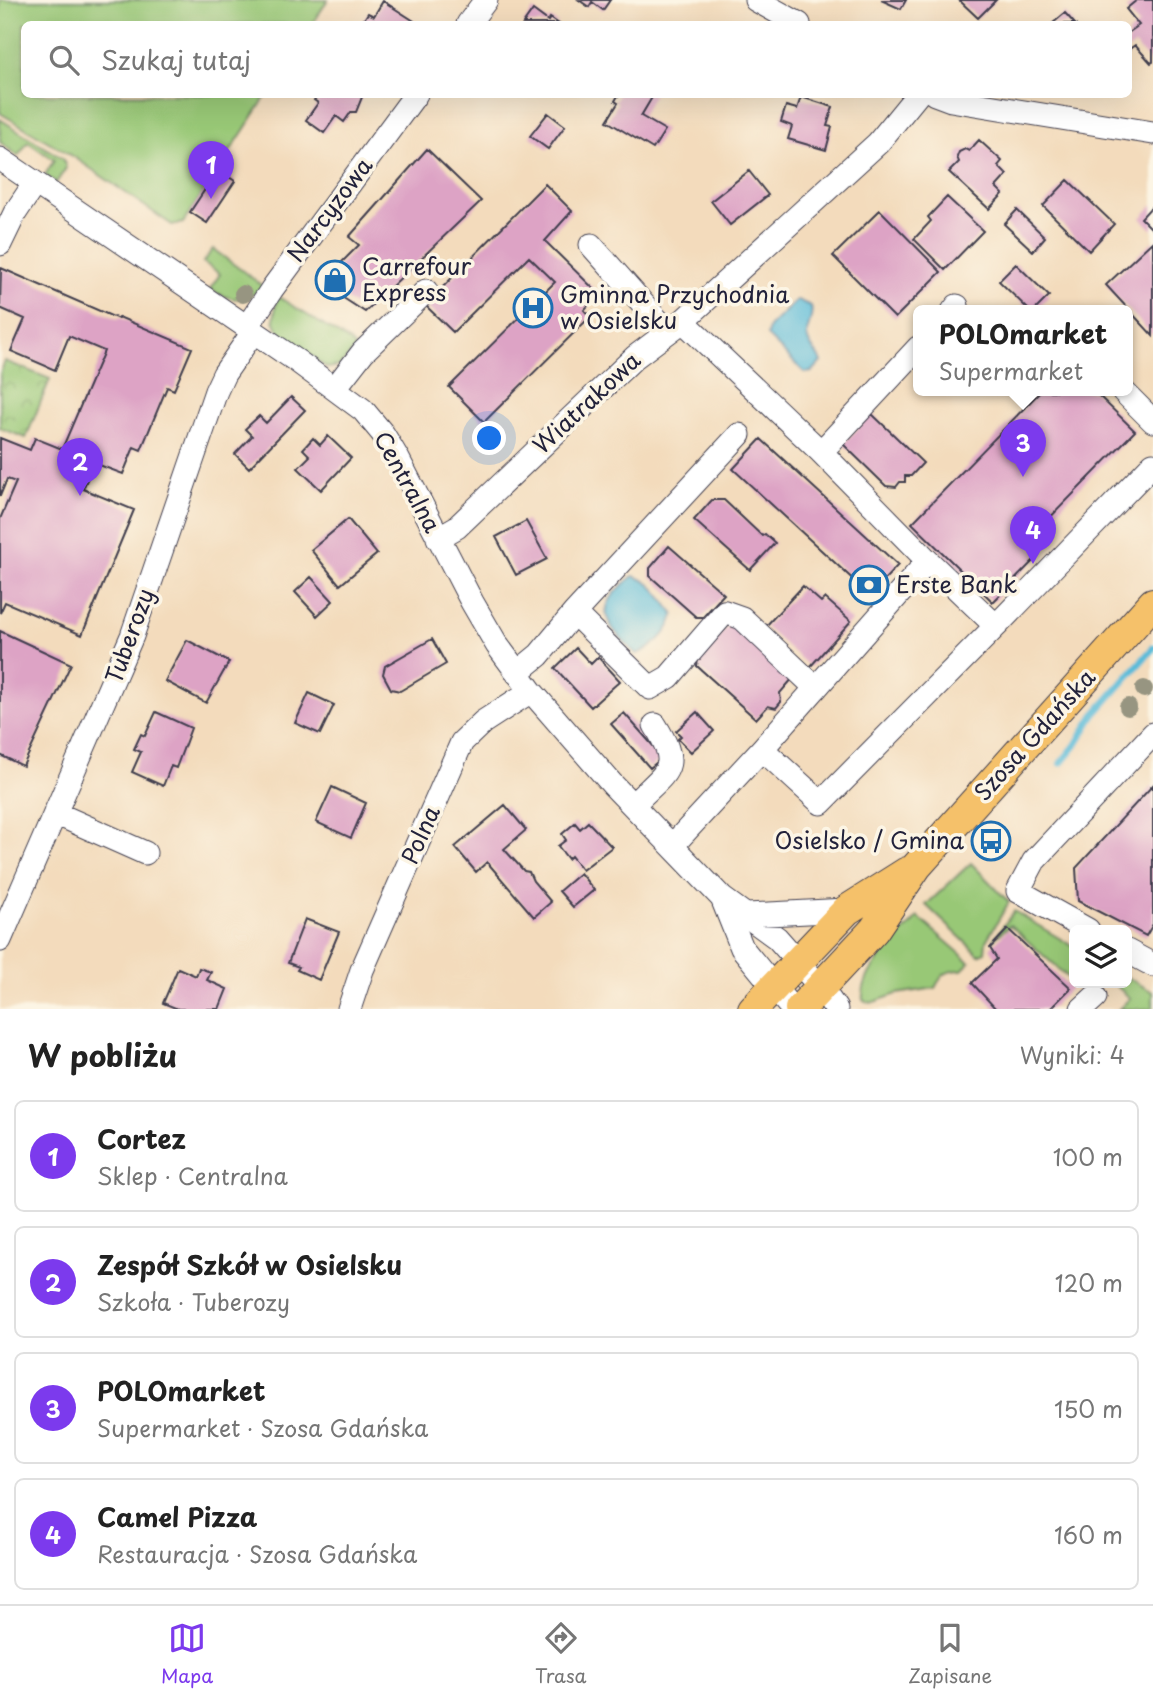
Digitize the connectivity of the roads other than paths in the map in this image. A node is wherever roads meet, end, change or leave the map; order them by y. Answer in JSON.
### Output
{"nodes":[{"id":1,"x":486,"y":0,"type":"edge"},
{"id":2,"x":756,"y":0,"type":"edge"},
{"id":3,"x":792,"y":14,"type":"edge"},
{"id":4,"x":470,"y":21,"type":"edge"},
{"id":5,"x":413,"y":98,"type":"edge"},
{"id":6,"x":915,"y":98,"type":"edge"},
{"id":7,"x":945,"y":98,"type":"edge"},
{"id":8,"x":1153,"y":133,"type":"edge"},
{"id":9,"x":0,"y":159,"type":"edge"},
{"id":10,"x":35,"y":183,"type":"junction"},
{"id":11,"x":0,"y":244,"type":"edge"},
{"id":12,"x":591,"y":245,"type":"dead end"},
{"id":13,"x":426,"y":291,"type":"dead end"},
{"id":14,"x":675,"y":327,"type":"junction"},
{"id":15,"x":251,"y":329,"type":"junction"},
{"id":16,"x":913,"y":353,"type":"edge"},
{"id":17,"x":335,"y":388,"type":"junction"},
{"id":18,"x":1127,"y":396,"type":"edge"},
{"id":19,"x":1153,"y":421,"type":"edge"},
{"id":20,"x":738,"y":435,"type":"dead end"},
{"id":21,"x":821,"y":452,"type":"junction"},
{"id":22,"x":1153,"y":464,"type":"edge"},
{"id":23,"x":438,"y":538,"type":"junction"},
{"id":24,"x":928,"y":561,"type":"junction"},
{"id":25,"x":1153,"y":603,"type":"edge"},
{"id":26,"x":574,"y":613,"type":"junction"},
{"id":27,"x":996,"y":626,"type":"junction"},
{"id":28,"x":524,"y":682,"type":"junction"},
{"id":29,"x":816,"y":688,"type":"junction"},
{"id":30,"x":654,"y":725,"type":"dead end"},
{"id":31,"x":1153,"y":734,"type":"edge"},
{"id":32,"x":762,"y":748,"type":"junction"},
{"id":33,"x":633,"y":805,"type":"junction"},
{"id":34,"x":55,"y":813,"type":"junction"},
{"id":35,"x":672,"y":846,"type":"junction"},
{"id":36,"x":145,"y":853,"type":"dead end"},
{"id":37,"x":917,"y":866,"type":"junction"},
{"id":38,"x":722,"y":898,"type":"junction"},
{"id":39,"x":847,"y":910,"type":"junction"},
{"id":40,"x":747,"y":915,"type":"junction"},
{"id":41,"x":1078,"y":925,"type":"edge"},
{"id":42,"x":0,"y":940,"type":"edge"},
{"id":43,"x":1132,"y":954,"type":"edge"},
{"id":44,"x":798,"y":961,"type":"junction"},
{"id":45,"x":1153,"y":965,"type":"edge"},
{"id":46,"x":783,"y":998,"type":"edge"},
{"id":47,"x":829,"y":999,"type":"edge"},
{"id":48,"x":348,"y":1009,"type":"edge"},
{"id":49,"x":753,"y":1009,"type":"edge"},
{"id":50,"x":800,"y":1009,"type":"edge"}],
"edges":[{"from":1,"to":4,"type":"street"},
{"from":2,"to":3,"type":"street"},
{"from":5,"to":15,"type":"street","name":"Narcyzowa"},
{"from":6,"to":14,"type":"street","name":"Wiatrakowa"},
{"from":7,"to":8,"type":"street"},
{"from":9,"to":10,"type":"street","name":"Centralna"},
{"from":10,"to":11,"type":"street"},
{"from":10,"to":15,"type":"street","name":"Centralna"},
{"from":12,"to":14,"type":"street"},
{"from":13,"to":17,"type":"street"},
{"from":14,"to":21,"type":"street"},
{"from":14,"to":23,"type":"street","name":"Wiatrakowa"},
{"from":15,"to":17,"type":"street","name":"Centralna"},
{"from":15,"to":34,"type":"street","name":"Tuberozy"},
{"from":16,"to":21,"type":"street"},
{"from":17,"to":23,"type":"street","name":"Centralna"},
{"from":18,"to":19,"type":"street"},
{"from":20,"to":26,"type":"street","name":"Polna"},
{"from":21,"to":24,"type":"street"},
{"from":22,"to":27,"type":"street"},
{"from":23,"to":28,"type":"street","name":"Centralna"},
{"from":24,"to":27,"type":"street"},
{"from":24,"to":29,"type":"street"},
{"from":25,"to":37,"type":"main road","name":"Szosa Gdańska"},
{"from":26,"to":28,"type":"street","name":"Polna"},
{"from":26,"to":29,"type":"street"},
{"from":27,"to":32,"type":"street"},
{"from":28,"to":33,"type":"street","name":"Centralna"},
{"from":28,"to":48,"type":"street","name":"Polna"},
{"from":29,"to":32,"type":"street"},
{"from":30,"to":33,"type":"street"},
{"from":31,"to":41,"type":"street"},
{"from":32,"to":35,"type":"street"},
{"from":33,"to":35,"type":"street","name":"Centralna"},
{"from":34,"to":36,"type":"street"},
{"from":34,"to":42,"type":"street","name":"Tuberozy"},
{"from":35,"to":38,"type":"street","name":"Centralna"},
{"from":37,"to":39,"type":"main road","name":"Szosa Gdańska"},
{"from":37,"to":47,"type":"main road","name":"Szosa Gdańska"},
{"from":38,"to":40,"type":"street","name":"Centralna"},
{"from":38,"to":46,"type":"street","name":"Centralna"},
{"from":39,"to":40,"type":"street"},
{"from":39,"to":44,"type":"main road","name":"Szosa Gdańska"},
{"from":40,"to":44,"type":"street","name":"Centralna"},
{"from":43,"to":45,"type":"street"},
{"from":44,"to":46,"type":"main road","name":"Szosa Gdańska"},
{"from":44,"to":47,"type":"street","name":"Centralna"},
{"from":46,"to":49,"type":"main road","name":"Szosa Gdańska"},
{"from":47,"to":50,"type":"main road","name":"Szosa Gdańska"}]}
